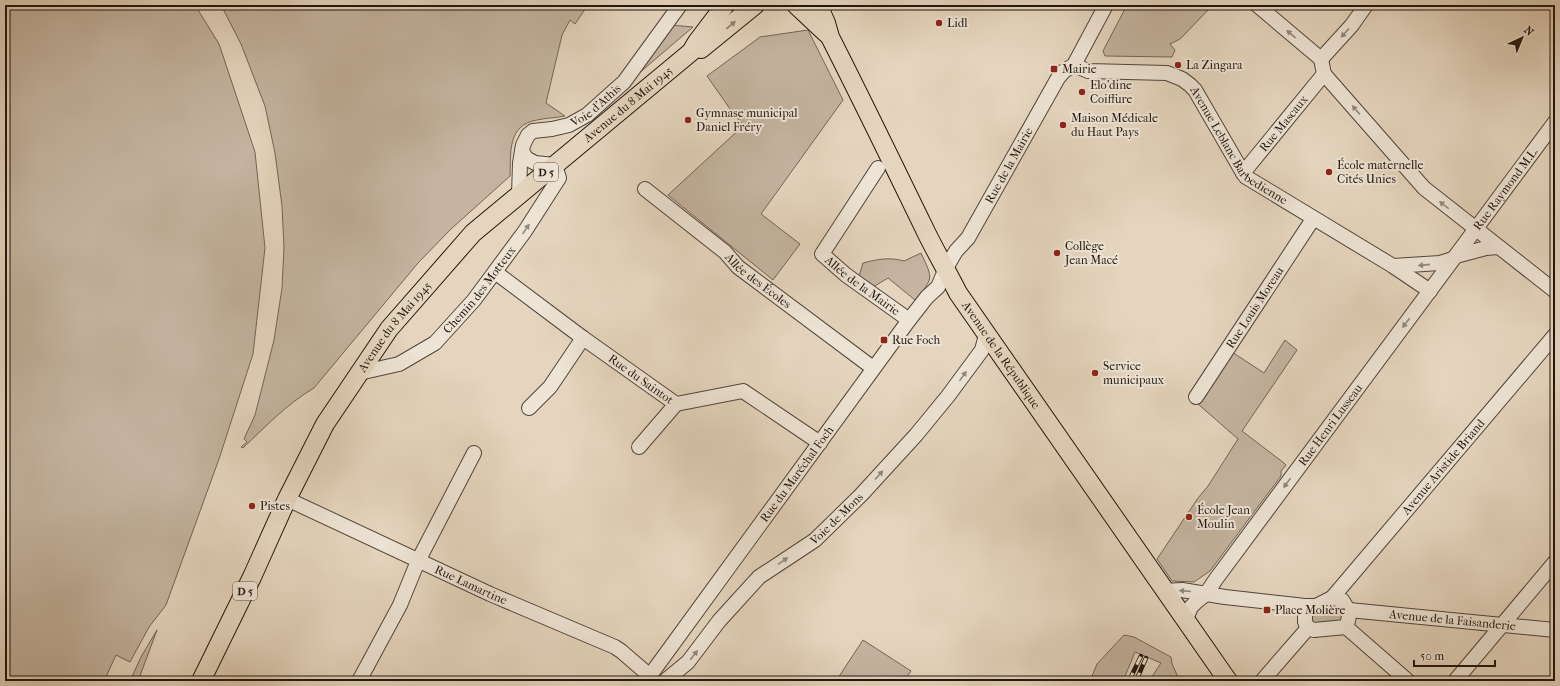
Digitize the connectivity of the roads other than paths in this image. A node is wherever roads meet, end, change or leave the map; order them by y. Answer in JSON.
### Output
{"nodes":[{"id":1,"x":680,"y":5,"type":"edge"},
{"id":2,"x":724,"y":5,"type":"edge"},
{"id":3,"x":755,"y":5,"type":"edge"},
{"id":4,"x":796,"y":5,"type":"edge"},
{"id":5,"x":818,"y":5,"type":"edge"},
{"id":6,"x":1106,"y":5,"type":"edge"},
{"id":7,"x":1257,"y":5,"type":"edge"},
{"id":8,"x":1366,"y":5,"type":"edge"},
{"id":9,"x":830,"y":37,"type":"junction"},
{"id":10,"x":691,"y":52,"type":"junction"},
{"id":11,"x":1321,"y":59,"type":"junction"},
{"id":12,"x":1074,"y":65,"type":"junction"},
{"id":13,"x":1324,"y":74,"type":"junction"},
{"id":14,"x":1555,"y":122,"type":"edge"},
{"id":15,"x":522,"y":151,"type":"junction"},
{"id":16,"x":555,"y":164,"type":"junction"},
{"id":17,"x":878,"y":168,"type":"dead end"},
{"id":18,"x":1243,"y":173,"type":"junction"},
{"id":19,"x":646,"y":189,"type":"dead end"},
{"id":20,"x":518,"y":195,"type":"junction"},
{"id":21,"x":1313,"y":219,"type":"junction"},
{"id":22,"x":1475,"y":229,"type":"junction"},
{"id":23,"x":1498,"y":246,"type":"junction"},
{"id":24,"x":1454,"y":258,"type":"junction"},
{"id":25,"x":1393,"y":266,"type":"junction"},
{"id":26,"x":946,"y":268,"type":"junction"},
{"id":27,"x":495,"y":272,"type":"junction"},
{"id":28,"x":1430,"y":291,"type":"junction"},
{"id":29,"x":1555,"y":291,"type":"edge"},
{"id":30,"x":909,"y":320,"type":"junction"},
{"id":31,"x":986,"y":335,"type":"junction"},
{"id":32,"x":1555,"y":335,"type":"edge"},
{"id":33,"x":583,"y":338,"type":"junction"},
{"id":34,"x":874,"y":368,"type":"junction"},
{"id":35,"x":359,"y":373,"type":"junction"},
{"id":36,"x":1196,"y":397,"type":"dead end"},
{"id":37,"x":676,"y":404,"type":"junction"},
{"id":38,"x":529,"y":408,"type":"dead end"},
{"id":39,"x":820,"y":443,"type":"junction"},
{"id":40,"x":639,"y":447,"type":"dead end"},
{"id":41,"x":474,"y":453,"type":"dead end"},
{"id":42,"x":287,"y":499,"type":"junction"},
{"id":43,"x":418,"y":561,"type":"junction"},
{"id":44,"x":1555,"y":562,"type":"edge"},
{"id":45,"x":1164,"y":591,"type":"junction"},
{"id":46,"x":1206,"y":594,"type":"junction"},
{"id":47,"x":1332,"y":598,"type":"junction"},
{"id":48,"x":1305,"y":606,"type":"junction"},
{"id":49,"x":1349,"y":610,"type":"junction"},
{"id":50,"x":1185,"y":621,"type":"junction"},
{"id":51,"x":1502,"y":626,"type":"junction"},
{"id":52,"x":1346,"y":627,"type":"junction"},
{"id":53,"x":1308,"y":628,"type":"junction"},
{"id":54,"x":1555,"y":630,"type":"edge"},
{"id":55,"x":650,"y":679,"type":"edge"},
{"id":56,"x":201,"y":681,"type":"edge"},
{"id":57,"x":359,"y":681,"type":"edge"},
{"id":58,"x":665,"y":681,"type":"edge"},
{"id":59,"x":1228,"y":681,"type":"edge"},
{"id":60,"x":1262,"y":681,"type":"edge"},
{"id":61,"x":1408,"y":681,"type":"edge"},
{"id":62,"x":1455,"y":681,"type":"edge"}],
"edges":[{"from":1,"to":15,"type":"street","name":"Voie d'Athis"},
{"from":2,"to":10,"type":"main road","name":"Avenue du 8 Mai 1945","number":"D 5"},
{"from":10,"to":3,"type":"main road","name":"Avenue du 8 Mai 1945","number":"D 5","one_way":true},
{"from":4,"to":9,"type":"main road"},
{"from":5,"to":9,"type":"main road","name":"Avenue de la République"},
{"from":6,"to":12,"type":"street"},
{"from":11,"to":7,"type":"street","one_way":true},
{"from":8,"to":11,"type":"street","one_way":true},
{"from":9,"to":26,"type":"main road","name":"Avenue de la République"},
{"from":10,"to":16,"type":"main road","name":"Avenue du 8 Mai 1945","number":"D 5"},
{"from":11,"to":13,"type":"street"},
{"from":12,"to":18,"type":"street","name":"Avenue Leblanc Barbedienne"},
{"from":12,"to":26,"type":"street","name":"Rue de la Mairie"},
{"from":13,"to":18,"type":"street","name":"Rue Mascaux"},
{"from":22,"to":13,"type":"street","one_way":true},
{"from":14,"to":22,"type":"street","name":"Rue Raymond M.L."},
{"from":15,"to":16,"type":"street"},
{"from":15,"to":20,"type":"street"},
{"from":16,"to":20,"type":"main road","name":"Avenue du 8 Mai 1945","number":"D 5"},
{"from":27,"to":16,"type":"street","name":"Chemin des Motteux","one_way":true},
{"from":17,"to":30,"type":"street","name":"Allée de la Mairie"},
{"from":18,"to":21,"type":"street","name":"Avenue Leblanc Barbedienne"},
{"from":19,"to":34,"type":"street","name":"Allée des Écoles"},
{"from":20,"to":35,"type":"main road","name":"Avenue du 8 Mai 1945","number":"D 5"},
{"from":21,"to":25,"type":"street","name":"Avenue Leblanc Barbedienne"},
{"from":21,"to":36,"type":"street","name":"Rue Louis Moreau"},
{"from":22,"to":23,"type":"street"},
{"from":22,"to":24,"type":"street","name":"Rue Raymond M.L."},
{"from":23,"to":24,"type":"street"},
{"from":23,"to":29,"type":"street"},
{"from":24,"to":25,"type":"street","one_way":true},
{"from":24,"to":28,"type":"street","name":"Rue Henri Lusseau"},
{"from":25,"to":28,"type":"street","name":"Avenue Leblanc Barbedienne"},
{"from":26,"to":30,"type":"street","name":"Rue du Maréchal Foch"},
{"from":26,"to":31,"type":"main road","name":"Avenue de la République"},
{"from":27,"to":33,"type":"street","name":"Rue du Saintot"},
{"from":27,"to":35,"type":"street","name":"Chemin des Motteux"},
{"from":28,"to":46,"type":"street","name":"Rue Henri Lusseau","one_way":true},
{"from":30,"to":34,"type":"street","name":"Rue du Maréchal Foch"},
{"from":31,"to":45,"type":"main road","name":"Avenue de la République"},
{"from":58,"to":31,"type":"street","name":"Voie de Mons","one_way":true},
{"from":32,"to":47,"type":"street","name":"Avenue Aristide Briand"},
{"from":33,"to":37,"type":"street","name":"Rue du Saintot"},
{"from":33,"to":38,"type":"street"},
{"from":34,"to":39,"type":"street","name":"Rue du Maréchal Foch"},
{"from":35,"to":42,"type":"main road","name":"Avenue du 8 Mai 1945","number":"D 5"},
{"from":37,"to":39,"type":"street","name":"Rue du Saintot"},
{"from":37,"to":40,"type":"street"},
{"from":39,"to":55,"type":"street","name":"Rue du Maréchal Foch"},
{"from":41,"to":43,"type":"street"},
{"from":42,"to":43,"type":"street","name":"Rue Lamartine"},
{"from":42,"to":56,"type":"main road","name":"Avenue du 8 Mai 1945","number":"D 5"},
{"from":43,"to":55,"type":"street","name":"Rue Lamartine"},
{"from":43,"to":57,"type":"street"},
{"from":44,"to":51,"type":"street"},
{"from":46,"to":45,"type":"street","one_way":true},
{"from":45,"to":50,"type":"main road","name":"Avenue de la République"},
{"from":46,"to":48,"type":"street"},
{"from":46,"to":50,"type":"street"},
{"from":47,"to":48,"type":"street"},
{"from":47,"to":49,"type":"street"},
{"from":48,"to":53,"type":"street"},
{"from":49,"to":51,"type":"street","name":"Avenue de la Faisanderie"},
{"from":49,"to":52,"type":"street"},
{"from":50,"to":59,"type":"main road","name":"Avenue de la République"},
{"from":51,"to":54,"type":"street","name":"Avenue de la Faisanderie"},
{"from":51,"to":62,"type":"street"},
{"from":52,"to":53,"type":"street"},
{"from":52,"to":61,"type":"street"},
{"from":53,"to":60,"type":"street"}]}
